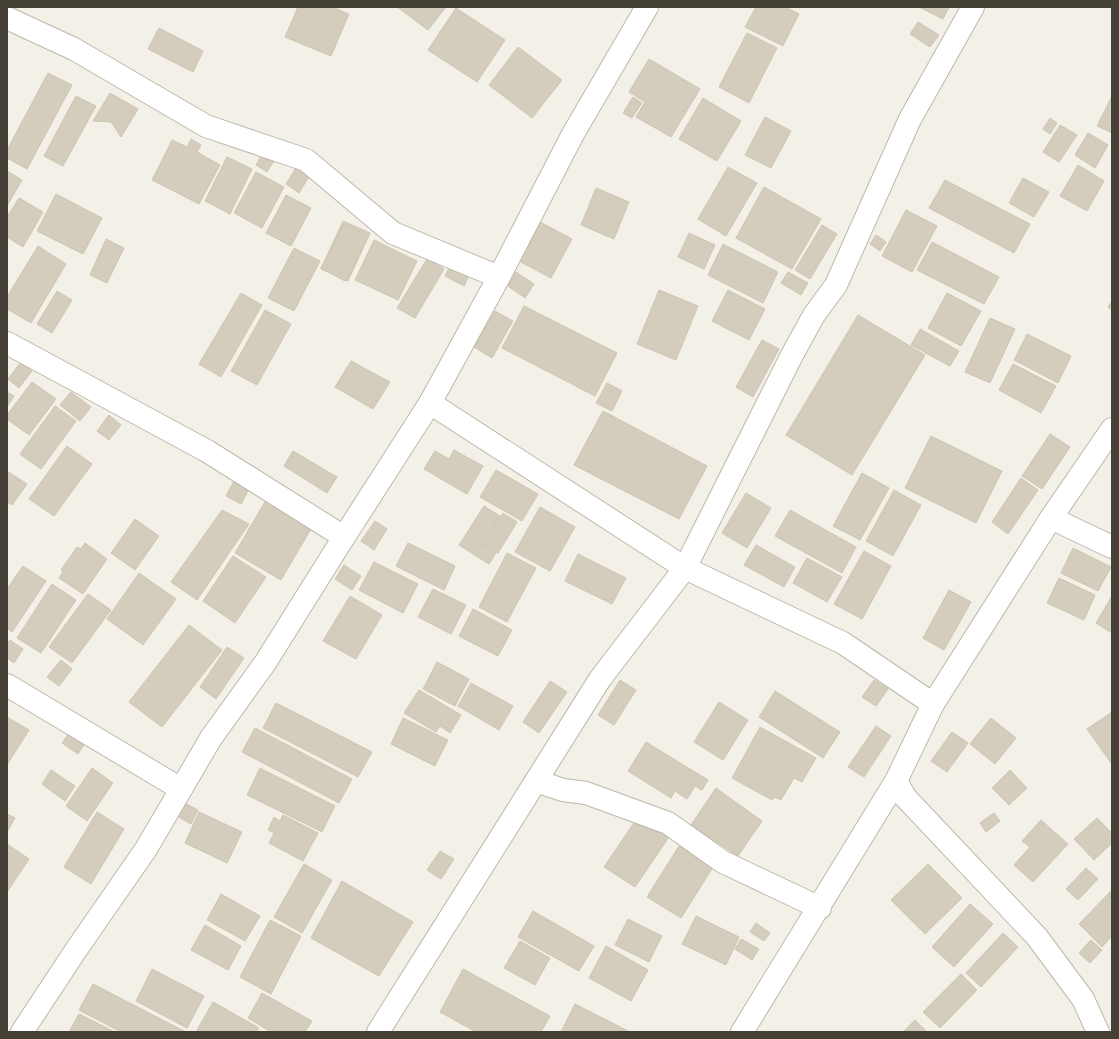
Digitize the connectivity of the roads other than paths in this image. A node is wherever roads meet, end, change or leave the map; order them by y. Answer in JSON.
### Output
{"nodes":[{"id":1,"x":647,"y":7,"type":"edge"},
{"id":2,"x":973,"y":7,"type":"edge"},
{"id":3,"x":7,"y":18,"type":"edge"},
{"id":4,"x":499,"y":277,"type":"junction"},
{"id":5,"x":7,"y":343,"type":"edge"},
{"id":6,"x":430,"y":403,"type":"junction"},
{"id":7,"x":1112,"y":429,"type":"edge"},
{"id":8,"x":1050,"y":518,"type":"junction"},
{"id":9,"x":344,"y":537,"type":"junction"},
{"id":10,"x":1112,"y":547,"type":"edge"},
{"id":11,"x":685,"y":568,"type":"junction"},
{"id":12,"x":7,"y":685,"type":"edge"},
{"id":13,"x":933,"y":704,"type":"junction"},
{"id":14,"x":536,"y":781,"type":"junction"},
{"id":15,"x":896,"y":781,"type":"junction"},
{"id":16,"x":181,"y":789,"type":"junction"},
{"id":17,"x":820,"y":908,"type":"junction"},
{"id":18,"x":22,"y":1032,"type":"edge"},
{"id":19,"x":378,"y":1032,"type":"edge"},
{"id":20,"x":742,"y":1032,"type":"edge"},
{"id":21,"x":1098,"y":1032,"type":"edge"}],
"edges":[{"from":1,"to":4,"type":"street"},
{"from":2,"to":11,"type":"street"},
{"from":3,"to":4,"type":"street"},
{"from":4,"to":6,"type":"street"},
{"from":5,"to":9,"type":"street"},
{"from":6,"to":9,"type":"street"},
{"from":6,"to":11,"type":"street"},
{"from":7,"to":8,"type":"street"},
{"from":8,"to":10,"type":"street"},
{"from":8,"to":13,"type":"street"},
{"from":9,"to":16,"type":"street"},
{"from":11,"to":13,"type":"street"},
{"from":11,"to":14,"type":"street"},
{"from":12,"to":16,"type":"street"},
{"from":13,"to":15,"type":"street"},
{"from":14,"to":17,"type":"street"},
{"from":14,"to":19,"type":"street"},
{"from":15,"to":17,"type":"street"},
{"from":15,"to":21,"type":"street"},
{"from":16,"to":18,"type":"street"},
{"from":17,"to":20,"type":"street"}]}
